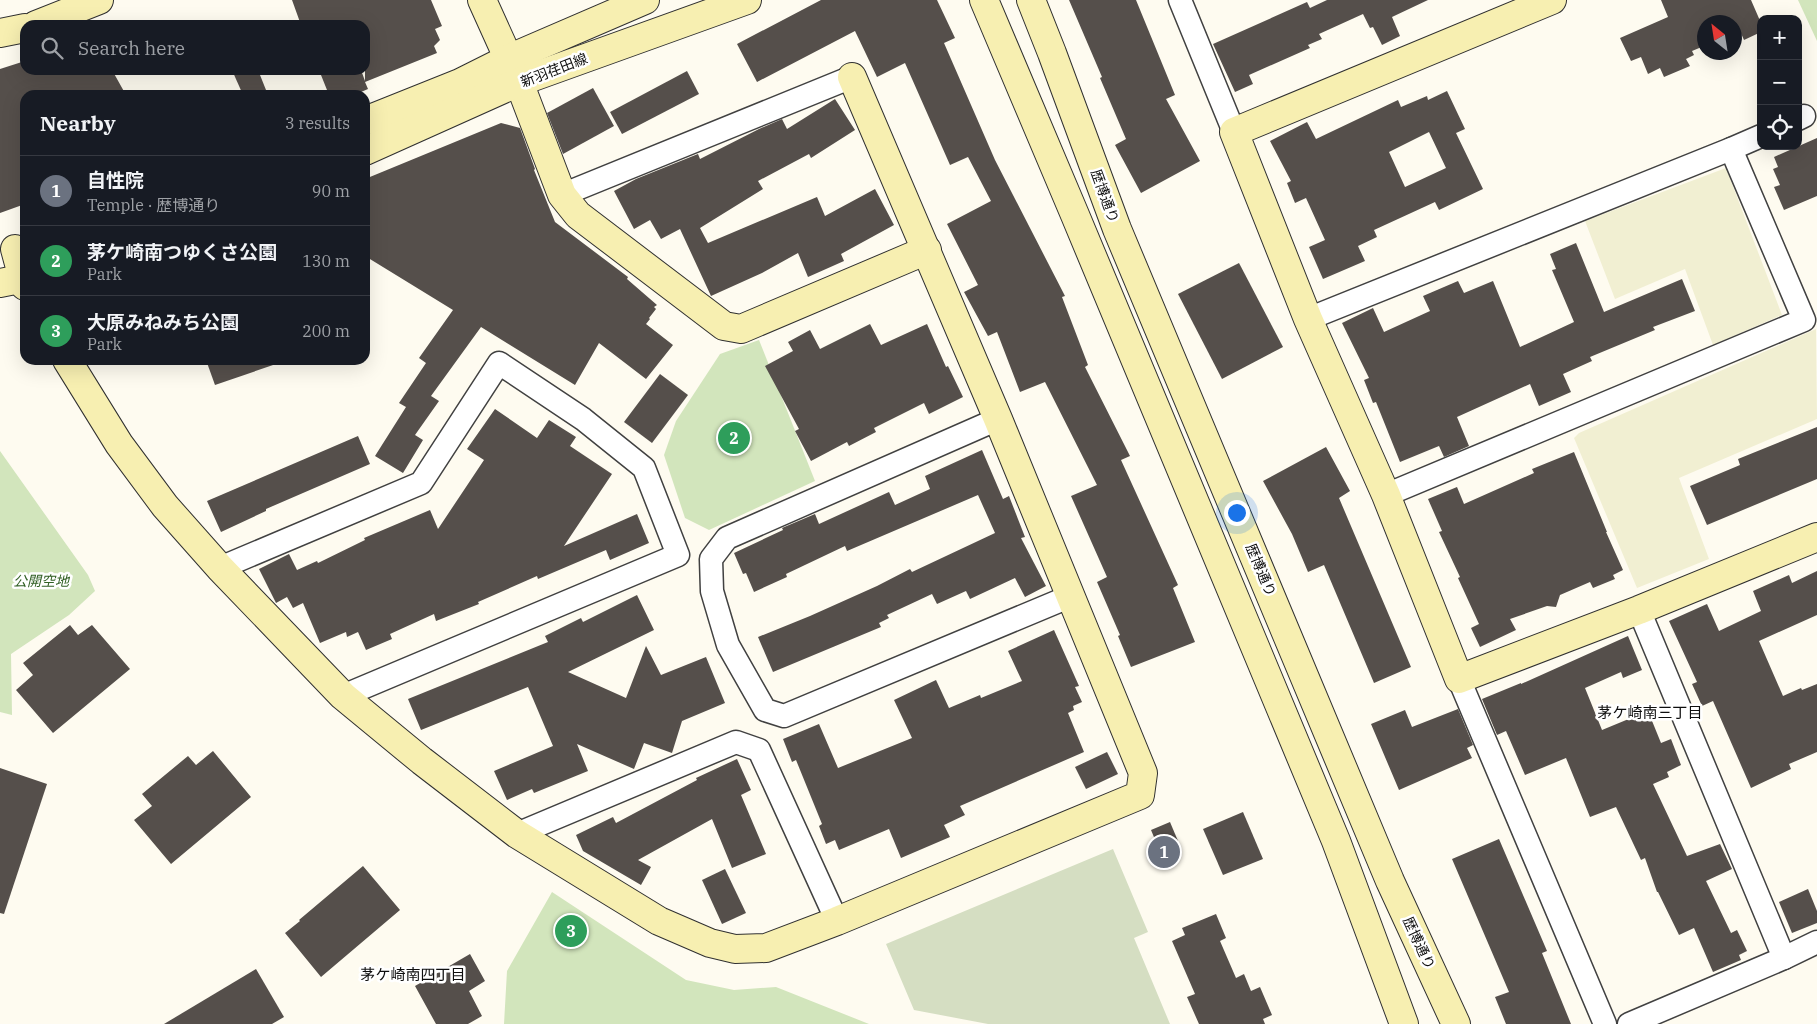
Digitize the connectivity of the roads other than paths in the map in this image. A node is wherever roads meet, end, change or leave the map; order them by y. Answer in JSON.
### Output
{"nodes":[{"id":1,"x":99,"y":0,"type":"edge"},
{"id":2,"x":482,"y":0,"type":"edge"},
{"id":3,"x":645,"y":0,"type":"edge"},
{"id":4,"x":747,"y":0,"type":"edge"},
{"id":5,"x":984,"y":0,"type":"edge"},
{"id":6,"x":1031,"y":0,"type":"edge"},
{"id":7,"x":1180,"y":0,"type":"edge"},
{"id":8,"x":1552,"y":0,"type":"edge"},
{"id":9,"x":49,"y":20,"type":"edge"},
{"id":10,"x":20,"y":29,"type":"edge"},
{"id":11,"x":0,"y":33,"type":"edge"},
{"id":12,"x":514,"y":71,"type":"junction"},
{"id":13,"x":852,"y":77,"type":"joint"},
{"id":14,"x":370,"y":119,"type":"edge"},
{"id":15,"x":1234,"y":132,"type":"junction"},
{"id":16,"x":1757,"y":138,"type":"edge"},
{"id":17,"x":370,"y":148,"type":"edge"},
{"id":18,"x":1731,"y":149,"type":"junction"},
{"id":19,"x":562,"y":195,"type":"junction"},
{"id":20,"x":13,"y":250,"type":"edge"},
{"id":21,"x":927,"y":250,"type":"junction"},
{"id":22,"x":18,"y":281,"type":"edge"},
{"id":23,"x":1308,"y":319,"type":"junction"},
{"id":24,"x":70,"y":365,"type":"edge"},
{"id":25,"x":998,"y":419,"type":"junction"},
{"id":26,"x":1386,"y":495,"type":"junction"},
{"id":27,"x":1817,"y":538,"type":"edge"},
{"id":28,"x":220,"y":568,"type":"junction"},
{"id":29,"x":1071,"y":596,"type":"junction"},
{"id":30,"x":1639,"y":610,"type":"junction"},
{"id":31,"x":1459,"y":679,"type":"junction"},
{"id":32,"x":343,"y":696,"type":"junction"},
{"id":33,"x":517,"y":834,"type":"junction"},
{"id":34,"x":837,"y":922,"type":"junction"},
{"id":35,"x":1817,"y":942,"type":"edge"},
{"id":36,"x":1784,"y":958,"type":"junction"},
{"id":37,"x":1404,"y":1024,"type":"edge"},
{"id":38,"x":1456,"y":1024,"type":"edge"},
{"id":39,"x":1605,"y":1024,"type":"edge"},
{"id":40,"x":1629,"y":1024,"type":"edge"}],
"edges":[{"from":1,"to":9,"type":"street"},
{"from":2,"to":12,"type":"street"},
{"from":3,"to":12,"type":"street","name":"新羽荏田線"},
{"from":4,"to":12,"type":"street","name":"新羽荏田線"},
{"from":5,"to":37,"type":"street"},
{"from":6,"to":38,"type":"street","name":"歴博通り"},
{"from":7,"to":15,"type":"street"},
{"from":8,"to":15,"type":"street"},
{"from":10,"to":11,"type":"street"},
{"from":12,"to":14,"type":"street","name":"新羽荏田線"},
{"from":12,"to":17,"type":"street","name":"新羽荏田線"},
{"from":12,"to":19,"type":"street"},
{"from":13,"to":19,"type":"street"},
{"from":13,"to":21,"type":"street"},
{"from":15,"to":23,"type":"street"},
{"from":16,"to":18,"type":"street"},
{"from":18,"to":23,"type":"street"},
{"from":18,"to":26,"type":"street"},
{"from":19,"to":21,"type":"street"},
{"from":20,"to":22,"type":"street"},
{"from":21,"to":25,"type":"street"},
{"from":23,"to":26,"type":"street"},
{"from":24,"to":28,"type":"street"},
{"from":25,"to":29,"type":"street"},
{"from":25,"to":29,"type":"street"},
{"from":26,"to":31,"type":"street"},
{"from":27,"to":30,"type":"street"},
{"from":28,"to":32,"type":"street"},
{"from":28,"to":32,"type":"street"},
{"from":29,"to":34,"type":"street"},
{"from":30,"to":31,"type":"street"},
{"from":30,"to":36,"type":"street"},
{"from":31,"to":39,"type":"street"},
{"from":32,"to":33,"type":"street"},
{"from":33,"to":34,"type":"street"},
{"from":33,"to":34,"type":"street"},
{"from":35,"to":36,"type":"street"},
{"from":36,"to":40,"type":"street"}]}
